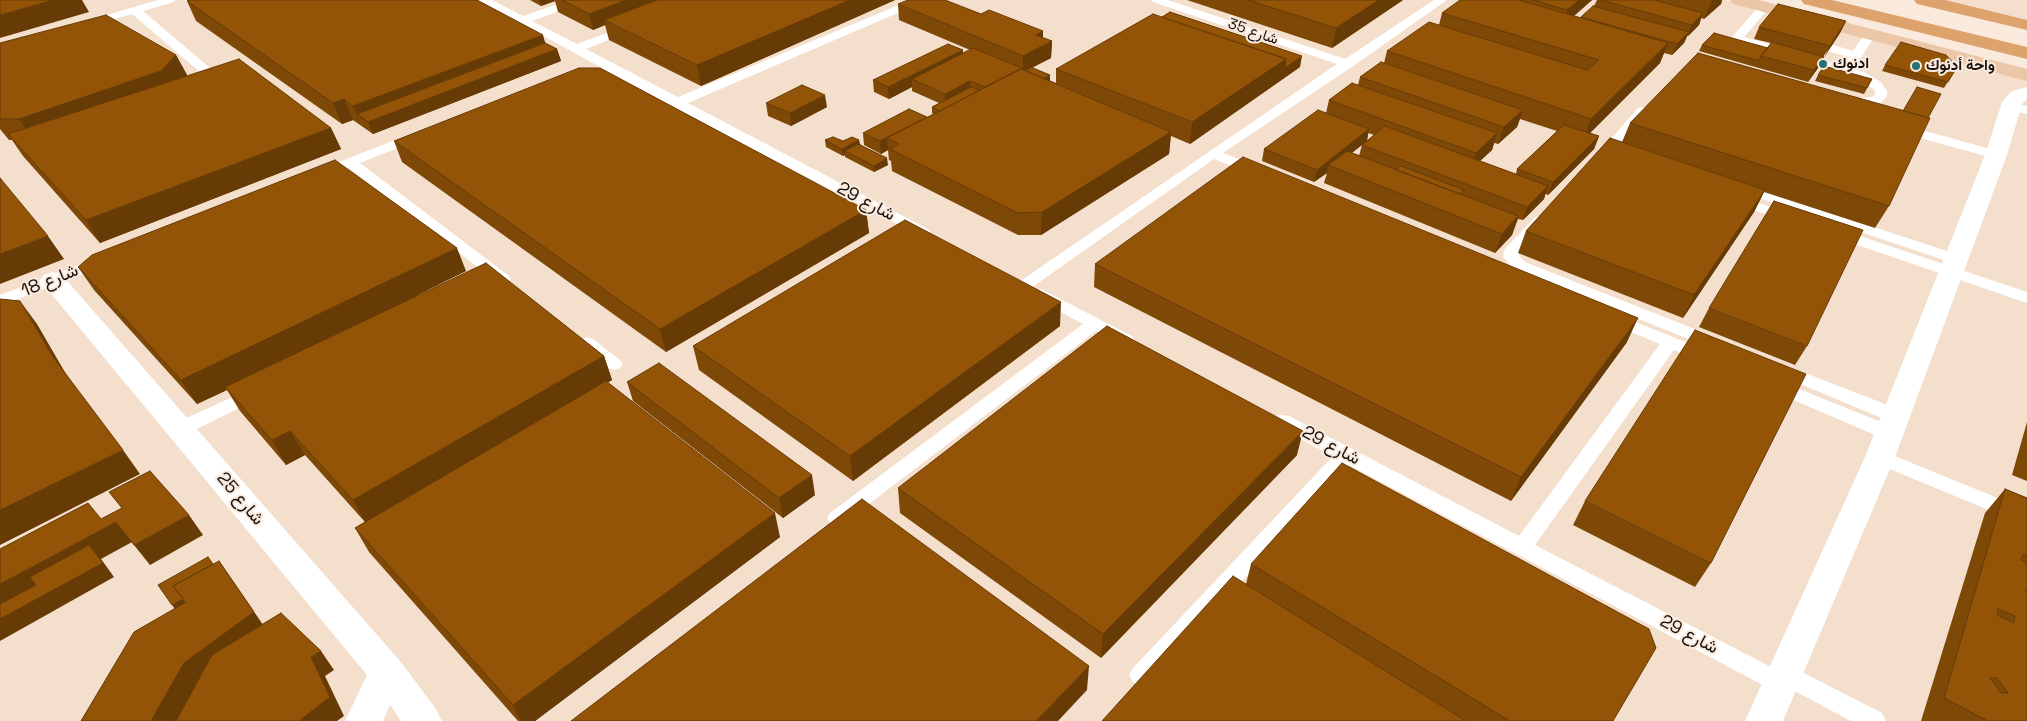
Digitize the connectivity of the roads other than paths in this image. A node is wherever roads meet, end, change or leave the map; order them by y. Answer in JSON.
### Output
{"nodes":[{"id":1,"x":170,"y":0,"type":"edge"},
{"id":2,"x":512,"y":0,"type":"edge"},
{"id":3,"x":580,"y":0,"type":"edge"},
{"id":4,"x":1157,"y":0,"type":"edge"},
{"id":5,"x":1441,"y":0,"type":"edge"},
{"id":6,"x":1739,"y":0,"type":"edge"},
{"id":7,"x":1810,"y":0,"type":"edge"},
{"id":8,"x":1923,"y":0,"type":"edge"},
{"id":9,"x":489,"y":3,"type":"edge"},
{"id":10,"x":910,"y":4,"type":"edge"},
{"id":11,"x":1764,"y":6,"type":"junction"},
{"id":12,"x":134,"y":10,"type":"junction"},
{"id":13,"x":522,"y":20,"type":"junction"},
{"id":14,"x":637,"y":20,"type":"edge"},
{"id":15,"x":2027,"y":24,"type":"edge"},
{"id":16,"x":1748,"y":26,"type":"junction"},
{"id":17,"x":77,"y":27,"type":"edge"},
{"id":18,"x":1760,"y":29,"type":"edge"},
{"id":19,"x":1870,"y":34,"type":"junction"},
{"id":20,"x":570,"y":46,"type":"junction"},
{"id":21,"x":1830,"y":48,"type":"edge"},
{"id":22,"x":2027,"y":54,"type":"edge"},
{"id":23,"x":1856,"y":55,"type":"junction"},
{"id":24,"x":602,"y":62,"type":"junction"},
{"id":25,"x":1348,"y":64,"type":"junction"},
{"id":26,"x":584,"y":69,"type":"edge"},
{"id":27,"x":1844,"y":74,"type":"junction"},
{"id":28,"x":2027,"y":75,"type":"edge"},
{"id":29,"x":212,"y":76,"type":"edge"},
{"id":30,"x":1655,"y":98,"type":"edge"},
{"id":31,"x":676,"y":103,"type":"junction"},
{"id":32,"x":2022,"y":103,"type":"edge"},
{"id":33,"x":1863,"y":117,"type":"edge"},
{"id":34,"x":1892,"y":125,"type":"edge"},
{"id":35,"x":431,"y":130,"type":"edge"},
{"id":36,"x":1213,"y":154,"type":"junction"},
{"id":37,"x":1996,"y":155,"type":"junction"},
{"id":38,"x":1606,"y":157,"type":"edge"},
{"id":39,"x":350,"y":162,"type":"junction"},
{"id":40,"x":1268,"y":176,"type":"edge"},
{"id":41,"x":304,"y":180,"type":"edge"},
{"id":42,"x":1724,"y":189,"type":"edge"},
{"id":43,"x":1550,"y":208,"type":"edge"},
{"id":44,"x":938,"y":240,"type":"edge"},
{"id":45,"x":118,"y":254,"type":"edge"},
{"id":46,"x":1953,"y":266,"type":"junction"},
{"id":47,"x":1506,"y":274,"type":"edge"},
{"id":48,"x":499,"y":276,"type":"junction"},
{"id":49,"x":1007,"y":276,"type":"edge"},
{"id":50,"x":53,"y":280,"type":"junction"},
{"id":51,"x":482,"y":285,"type":"edge"},
{"id":52,"x":1025,"y":285,"type":"junction"},
{"id":53,"x":515,"y":288,"type":"edge"},
{"id":54,"x":2027,"y":298,"type":"edge"},
{"id":55,"x":0,"y":301,"type":"edge"},
{"id":56,"x":1095,"y":323,"type":"junction"},
{"id":57,"x":576,"y":334,"type":"edge"},
{"id":58,"x":1670,"y":342,"type":"junction"},
{"id":59,"x":1139,"y":346,"type":"edge"},
{"id":60,"x":1729,"y":349,"type":"edge"},
{"id":61,"x":1716,"y":361,"type":"edge"},
{"id":62,"x":614,"y":364,"type":"dead end"},
{"id":63,"x":1766,"y":364,"type":"edge"},
{"id":64,"x":1762,"y":380,"type":"edge"},
{"id":65,"x":269,"y":386,"type":"edge"},
{"id":66,"x":1268,"y":414,"type":"edge"},
{"id":67,"x":180,"y":429,"type":"junction"},
{"id":68,"x":1888,"y":435,"type":"junction"},
{"id":69,"x":1346,"y":455,"type":"junction"},
{"id":70,"x":837,"y":518,"type":"edge"},
{"id":71,"x":2027,"y":518,"type":"edge"},
{"id":72,"x":1522,"y":547,"type":"junction"},
{"id":73,"x":387,"y":672,"type":"junction"},
{"id":74,"x":1141,"y":675,"type":"edge"},
{"id":75,"x":1782,"y":678,"type":"junction"},
{"id":76,"x":364,"y":721,"type":"edge"},
{"id":77,"x":423,"y":721,"type":"edge"},
{"id":78,"x":1764,"y":721,"type":"edge"},
{"id":79,"x":1874,"y":721,"type":"edge"}],
"edges":[{"from":1,"to":12,"type":"lane"},
{"from":2,"to":9,"type":"lane"},
{"from":3,"to":13,"type":"lane"},
{"from":4,"to":25,"type":"lane","name":"شارع 35"},
{"from":5,"to":25,"type":"lane"},
{"from":6,"to":11,"type":"main road"},
{"from":7,"to":22,"type":"highway"},
{"from":8,"to":15,"type":"highway"},
{"from":9,"to":13,"type":"lane","name":"شارع 29"},
{"from":10,"to":31,"type":"lane"},
{"from":11,"to":16,"type":"lane"},
{"from":11,"to":19,"type":"main road"},
{"from":12,"to":17,"type":"lane"},
{"from":12,"to":29,"type":"lane"},
{"from":13,"to":20,"type":"lane","name":"شارع 29"},
{"from":14,"to":20,"type":"lane"},
{"from":16,"to":18,"type":"lane"},
{"from":16,"to":27,"type":"lane"},
{"from":19,"to":23,"type":"lane"},
{"from":19,"to":28,"type":"main road"},
{"from":20,"to":24,"type":"lane","name":"شارع 29"},
{"from":21,"to":23,"type":"lane"},
{"from":23,"to":27,"type":"lane"},
{"from":24,"to":26,"type":"lane"},
{"from":24,"to":31,"type":"lane","name":"شارع 29"},
{"from":25,"to":36,"type":"lane"},
{"from":27,"to":33,"type":"lane"},
{"from":30,"to":38,"type":"lane"},
{"from":31,"to":44,"type":"lane","name":"شارع 29"},
{"from":32,"to":37,"type":"street"},
{"from":34,"to":37,"type":"lane"},
{"from":35,"to":39,"type":"lane"},
{"from":36,"to":40,"type":"lane"},
{"from":36,"to":52,"type":"lane"},
{"from":37,"to":46,"type":"street"},
{"from":39,"to":41,"type":"lane"},
{"from":39,"to":48,"type":"lane"},
{"from":42,"to":46,"type":"lane"},
{"from":43,"to":60,"type":"lane"},
{"from":45,"to":50,"type":"lane","name":"شارع 18"},
{"from":46,"to":54,"type":"lane"},
{"from":46,"to":68,"type":"street"},
{"from":47,"to":58,"type":"lane"},
{"from":48,"to":51,"type":"lane"},
{"from":48,"to":53,"type":"lane"},
{"from":49,"to":52,"type":"lane"},
{"from":50,"to":55,"type":"lane","name":"شارع 18"},
{"from":50,"to":67,"type":"street","name":"شارع 25"},
{"from":52,"to":56,"type":"lane"},
{"from":56,"to":59,"type":"lane"},
{"from":56,"to":70,"type":"lane"},
{"from":57,"to":62,"type":"lane"},
{"from":58,"to":61,"type":"lane"},
{"from":58,"to":72,"type":"lane"},
{"from":63,"to":68,"type":"lane"},
{"from":64,"to":68,"type":"lane"},
{"from":65,"to":67,"type":"lane"},
{"from":66,"to":69,"type":"lane","name":"شارع 29"},
{"from":67,"to":73,"type":"street","name":"شارع 25"},
{"from":68,"to":71,"type":"lane"},
{"from":68,"to":75,"type":"street"},
{"from":69,"to":72,"type":"lane","name":"شارع 29"},
{"from":69,"to":74,"type":"lane"},
{"from":72,"to":75,"type":"lane","name":"شارع 29"},
{"from":73,"to":76,"type":"street"},
{"from":73,"to":77,"type":"street","name":"شارع 25"},
{"from":75,"to":78,"type":"street"},
{"from":75,"to":79,"type":"lane","name":"شارع 29"}]}
